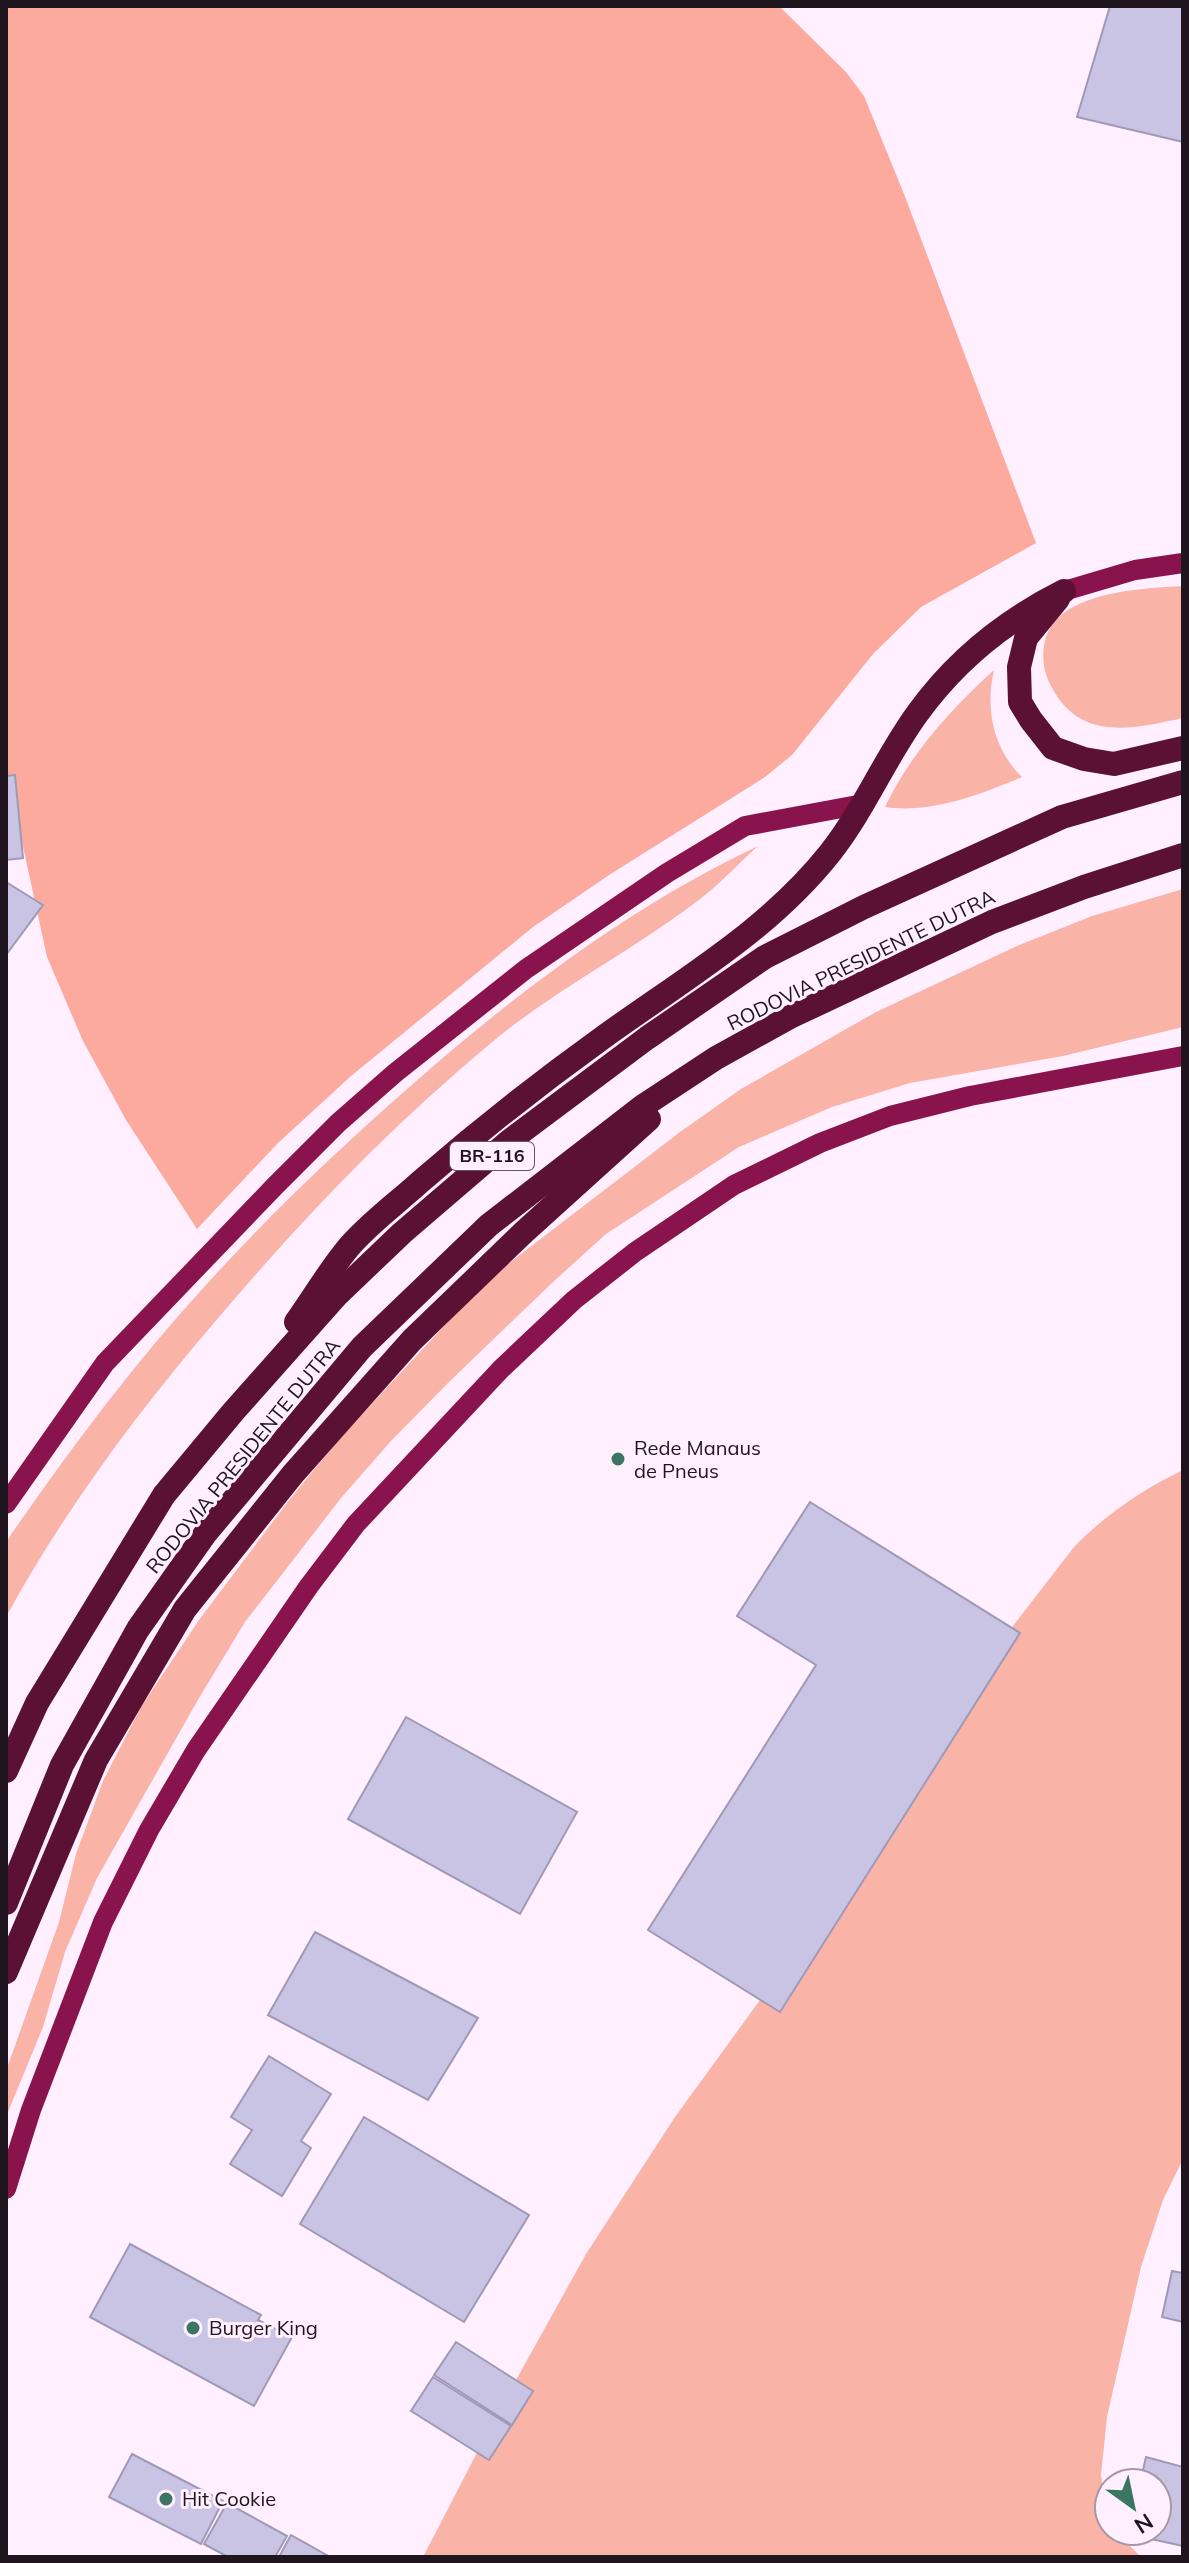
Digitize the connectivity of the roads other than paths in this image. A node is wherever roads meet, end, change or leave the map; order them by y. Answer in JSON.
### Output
{"nodes":[{"id":1,"x":1183,"y":563,"type":"edge"},
{"id":2,"x":1064,"y":591,"type":"junction"},
{"id":3,"x":1183,"y":748,"type":"edge"},
{"id":4,"x":1183,"y":782,"type":"edge"},
{"id":5,"x":863,"y":804,"type":"junction"},
{"id":6,"x":1183,"y":855,"type":"edge"},
{"id":7,"x":1183,"y":1056,"type":"edge"},
{"id":8,"x":716,"y":1058,"type":"junction"},
{"id":9,"x":233,"y":1412,"type":"junction"},
{"id":10,"x":6,"y":1504,"type":"edge"},
{"id":11,"x":6,"y":1771,"type":"edge"},
{"id":12,"x":6,"y":1903,"type":"edge"},
{"id":13,"x":6,"y":1972,"type":"edge"},
{"id":14,"x":6,"y":2189,"type":"edge"}],
"edges":[{"from":1,"to":2,"type":"main road"},
{"from":2,"to":3,"type":"highway"},
{"from":2,"to":5,"type":"highway","number":"BR-116"},
{"from":4,"to":9,"type":"highway","name":"RODOVIA PRESIDENTE DUTRA","number":"BR-116"},
{"from":5,"to":9,"type":"highway","number":"BR-116"},
{"from":5,"to":10,"type":"main road"},
{"from":6,"to":8,"type":"highway","name":"RODOVIA PRESIDENTE DUTRA","number":"BR-116"},
{"from":7,"to":14,"type":"main road"},
{"from":8,"to":12,"type":"highway","name":"RODOVIA PRESIDENTE DUTRA","number":"BR-116"},
{"from":8,"to":13,"type":"highway","number":"BR-116"},
{"from":9,"to":11,"type":"highway","name":"RODOVIA PRESIDENTE DUTRA","number":"BR-116"}]}
